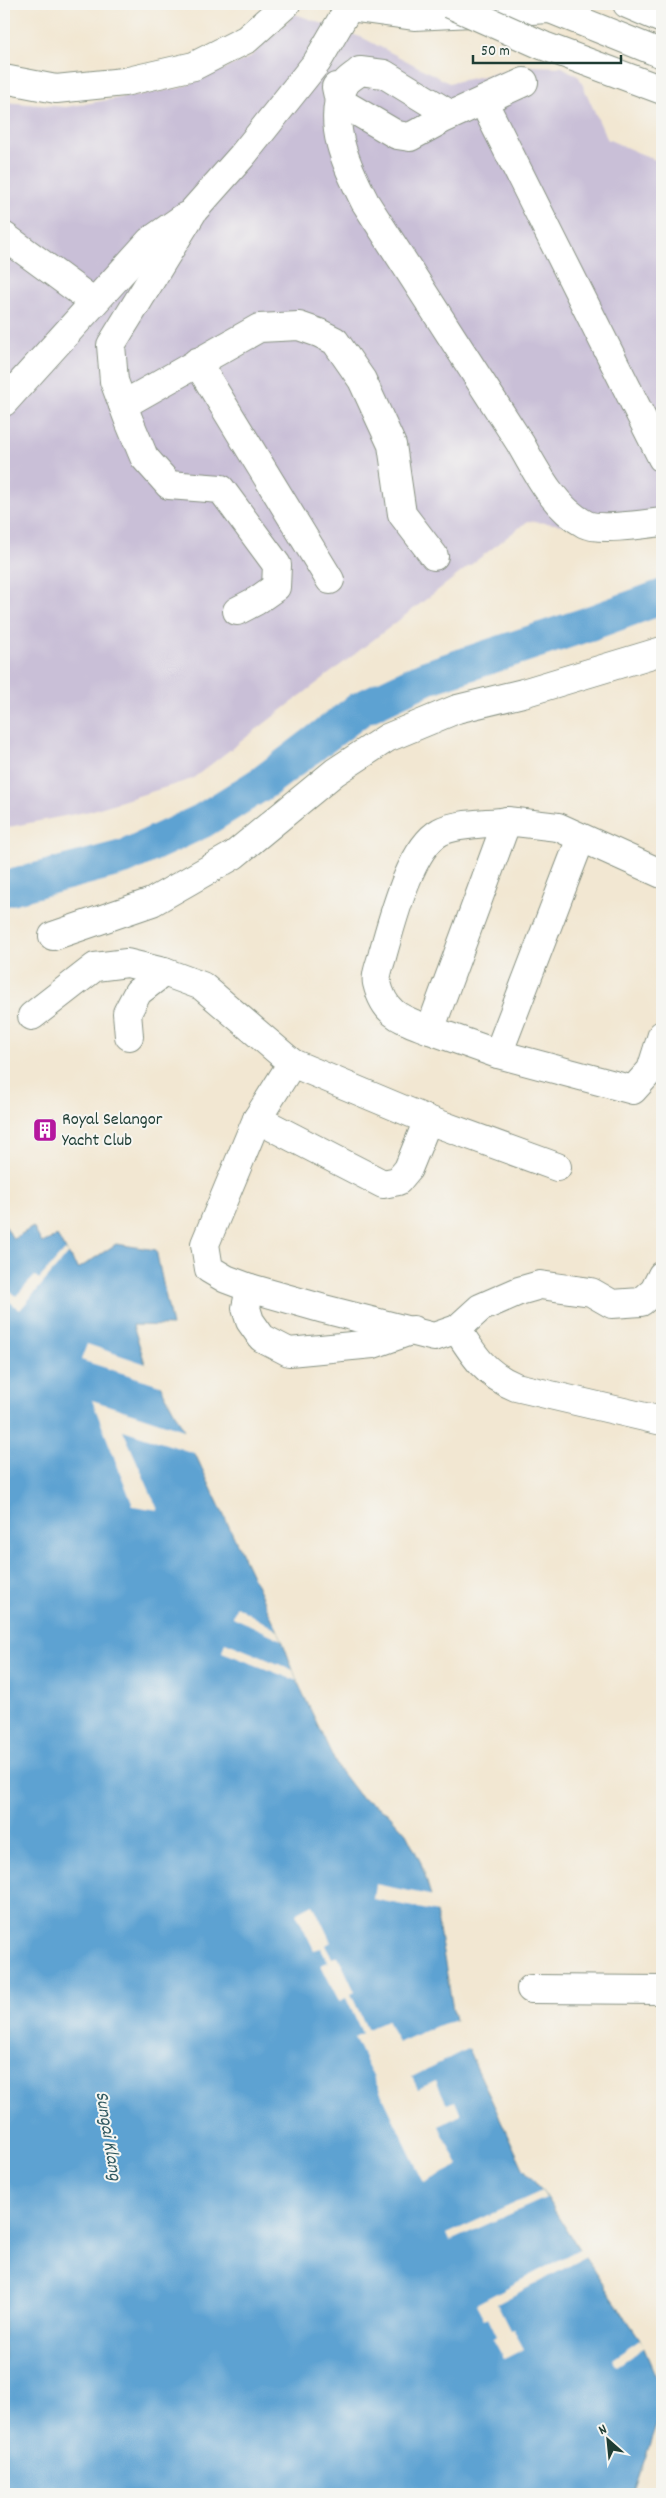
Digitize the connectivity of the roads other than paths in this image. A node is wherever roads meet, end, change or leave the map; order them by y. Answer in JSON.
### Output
{"nodes":[{"id":1,"x":286,"y":4,"type":"edge"},
{"id":2,"x":450,"y":4,"type":"edge"},
{"id":3,"x":627,"y":4,"type":"edge"},
{"id":4,"x":348,"y":6,"type":"edge"},
{"id":5,"x":544,"y":6,"type":"edge"},
{"id":6,"x":662,"y":19,"type":"edge"},
{"id":7,"x":662,"y":54,"type":"edge"},
{"id":8,"x":317,"y":62,"type":"junction"},
{"id":9,"x":4,"y":79,"type":"edge"},
{"id":10,"x":524,"y":82,"type":"dead end"},
{"id":11,"x":662,"y":90,"type":"edge"},
{"id":12,"x":339,"y":101,"type":"junction"},
{"id":13,"x":483,"y":101,"type":"junction"},
{"id":14,"x":451,"y":115,"type":"junction"},
{"id":15,"x":194,"y":210,"type":"junction"},
{"id":16,"x":4,"y":236,"type":"edge"},
{"id":17,"x":94,"y":302,"type":"junction"},
{"id":18,"x":197,"y":362,"type":"junction"},
{"id":19,"x":4,"y":402,"type":"edge"},
{"id":20,"x":123,"y":405,"type":"junction"},
{"id":21,"x":662,"y":458,"type":"edge"},
{"id":22,"x":662,"y":522,"type":"edge"},
{"id":23,"x":434,"y":556,"type":"dead end"},
{"id":24,"x":330,"y":580,"type":"dead end"},
{"id":25,"x":237,"y":611,"type":"dead end"},
{"id":26,"x":662,"y":651,"type":"edge"},
{"id":27,"x":507,"y":821,"type":"junction"},
{"id":28,"x":582,"y":838,"type":"junction"},
{"id":29,"x":662,"y":874,"type":"edge"},
{"id":30,"x":53,"y":936,"type":"dead end"},
{"id":31,"x":164,"y":972,"type":"junction"},
{"id":32,"x":32,"y":1016,"type":"dead end"},
{"id":33,"x":430,"y":1030,"type":"junction"},
{"id":34,"x":662,"y":1035,"type":"edge"},
{"id":35,"x":129,"y":1036,"type":"dead end"},
{"id":36,"x":498,"y":1054,"type":"junction"},
{"id":37,"x":292,"y":1063,"type":"junction"},
{"id":38,"x":257,"y":1118,"type":"junction"},
{"id":39,"x":428,"y":1120,"type":"junction"},
{"id":40,"x":557,"y":1167,"type":"dead end"},
{"id":41,"x":662,"y":1275,"type":"edge"},
{"id":42,"x":250,"y":1288,"type":"junction"},
{"id":43,"x":652,"y":1305,"type":"edge"},
{"id":44,"x":457,"y":1329,"type":"junction"},
{"id":45,"x":413,"y":1330,"type":"junction"},
{"id":46,"x":662,"y":1422,"type":"edge"},
{"id":47,"x":531,"y":1989,"type":"dead end"},
{"id":48,"x":662,"y":1990,"type":"edge"}],
"edges":[{"from":1,"to":9,"type":"main road"},
{"from":2,"to":11,"type":"main road","bridge":true},
{"from":3,"to":6,"type":"main road"},
{"from":4,"to":5,"type":"main road"},
{"from":4,"to":8,"type":"main road"},
{"from":5,"to":7,"type":"main road"},
{"from":8,"to":12,"type":"main road"},
{"from":8,"to":15,"type":"main road"},
{"from":10,"to":13,"type":"main road"},
{"from":12,"to":14,"type":"main road"},
{"from":12,"to":14,"type":"main road"},
{"from":12,"to":22,"type":"main road"},
{"from":13,"to":14,"type":"main road"},
{"from":13,"to":21,"type":"main road"},
{"from":15,"to":17,"type":"main road"},
{"from":15,"to":20,"type":"main road"},
{"from":16,"to":17,"type":"main road"},
{"from":17,"to":19,"type":"main road"},
{"from":18,"to":20,"type":"main road"},
{"from":18,"to":23,"type":"main road"},
{"from":18,"to":24,"type":"main road"},
{"from":20,"to":25,"type":"main road"},
{"from":26,"to":30,"type":"main road"},
{"from":27,"to":28,"type":"main road"},
{"from":27,"to":33,"type":"main road"},
{"from":27,"to":33,"type":"main road"},
{"from":28,"to":29,"type":"main road"},
{"from":28,"to":36,"type":"main road"},
{"from":31,"to":32,"type":"main road"},
{"from":31,"to":35,"type":"main road"},
{"from":31,"to":37,"type":"main road"},
{"from":33,"to":36,"type":"main road"},
{"from":34,"to":36,"type":"main road"},
{"from":37,"to":38,"type":"main road"},
{"from":37,"to":39,"type":"main road"},
{"from":38,"to":39,"type":"main road"},
{"from":38,"to":42,"type":"main road"},
{"from":39,"to":40,"type":"main road"},
{"from":41,"to":43,"type":"main road"},
{"from":42,"to":45,"type":"main road"},
{"from":42,"to":45,"type":"main road"},
{"from":43,"to":44,"type":"main road"},
{"from":44,"to":45,"type":"main road"},
{"from":44,"to":46,"type":"main road"},
{"from":47,"to":48,"type":"main road"}]}
